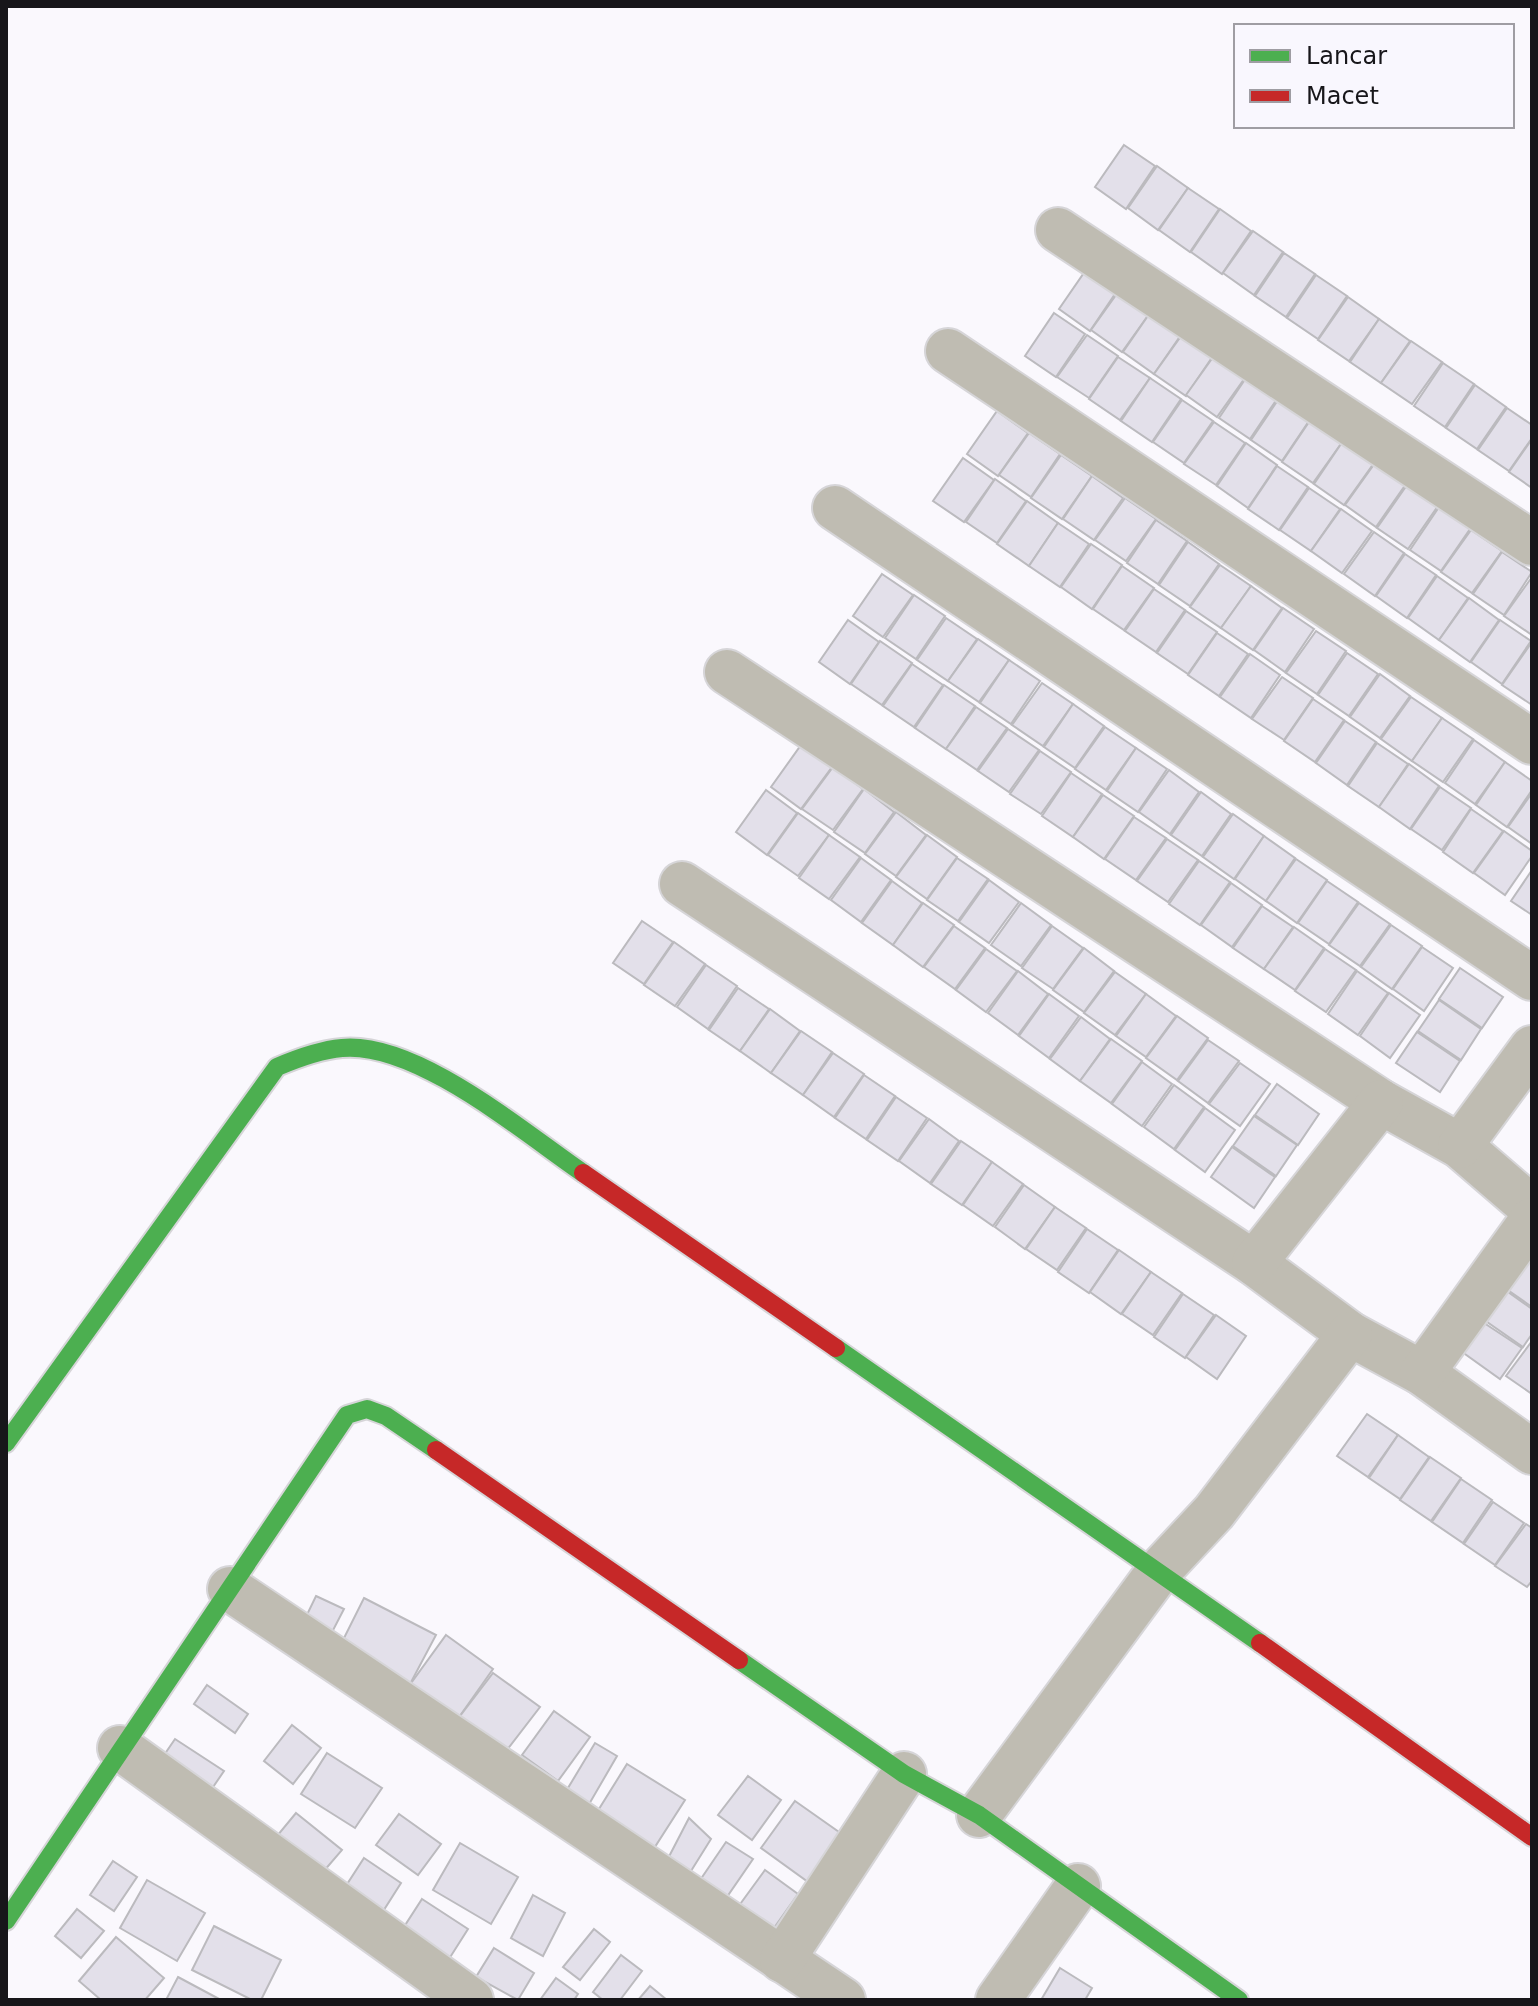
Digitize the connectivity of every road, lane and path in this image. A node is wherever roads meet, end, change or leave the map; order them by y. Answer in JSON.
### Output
{"nodes":[{"id":1,"x":1058,"y":230,"type":"dead end"},
{"id":2,"x":948,"y":351,"type":"dead end"},
{"id":3,"x":835,"y":508,"type":"dead end"},
{"id":4,"x":1532,"y":543,"type":"edge"},
{"id":5,"x":727,"y":672,"type":"dead end"},
{"id":6,"x":1532,"y":742,"type":"edge"},
{"id":7,"x":682,"y":884,"type":"dead end"},
{"id":8,"x":1532,"y":978,"type":"edge"},
{"id":9,"x":1532,"y":1048,"type":"edge"},
{"id":10,"x":1381,"y":1102,"type":"junction"},
{"id":11,"x":1460,"y":1146,"type":"junction"},
{"id":12,"x":1532,"y":1208,"type":"edge"},
{"id":13,"x":1532,"y":1220,"type":"edge"},
{"id":14,"x":1254,"y":1263,"type":"junction"},
{"id":15,"x":1350,"y":1334,"type":"junction"},
{"id":16,"x":1422,"y":1373,"type":"junction"},
{"id":17,"x":6,"y":1443,"type":"edge"},
{"id":18,"x":1532,"y":1452,"type":"edge"},
{"id":19,"x":1159,"y":1571,"type":"junction"},
{"id":20,"x":230,"y":1589,"type":"junction"},
{"id":21,"x":120,"y":1748,"type":"junction"},
{"id":22,"x":904,"y":1774,"type":"junction"},
{"id":23,"x":979,"y":1815,"type":"junction"},
{"id":24,"x":1532,"y":1837,"type":"edge"},
{"id":25,"x":1078,"y":1886,"type":"junction"},
{"id":26,"x":6,"y":1921,"type":"edge"},
{"id":27,"x":782,"y":1960,"type":"junction"},
{"id":28,"x":460,"y":1997,"type":"edge"},
{"id":29,"x":843,"y":2000,"type":"edge"},
{"id":30,"x":998,"y":2000,"type":"edge"},
{"id":31,"x":1239,"y":2000,"type":"edge"}],
"edges":[{"from":1,"to":4,"type":"street"},
{"from":2,"to":6,"type":"street"},
{"from":3,"to":8,"type":"street"},
{"from":5,"to":10,"type":"street"},
{"from":7,"to":14,"type":"street"},
{"from":9,"to":11,"type":"street"},
{"from":10,"to":11,"type":"street"},
{"from":10,"to":14,"type":"street"},
{"from":11,"to":12,"type":"street"},
{"from":13,"to":16,"type":"street"},
{"from":14,"to":15,"type":"street"},
{"from":15,"to":16,"type":"street"},
{"from":15,"to":19,"type":"street"},
{"from":16,"to":18,"type":"street"},
{"from":17,"to":19,"type":"street"},
{"from":19,"to":23,"type":"street"},
{"from":19,"to":24,"type":"street"},
{"from":20,"to":21,"type":"street"},
{"from":20,"to":22,"type":"street"},
{"from":20,"to":27,"type":"street"},
{"from":21,"to":26,"type":"street"},
{"from":21,"to":28,"type":"street"},
{"from":22,"to":23,"type":"street"},
{"from":22,"to":27,"type":"street"},
{"from":23,"to":25,"type":"street"},
{"from":25,"to":30,"type":"street"},
{"from":25,"to":31,"type":"street"},
{"from":27,"to":29,"type":"street"}]}
